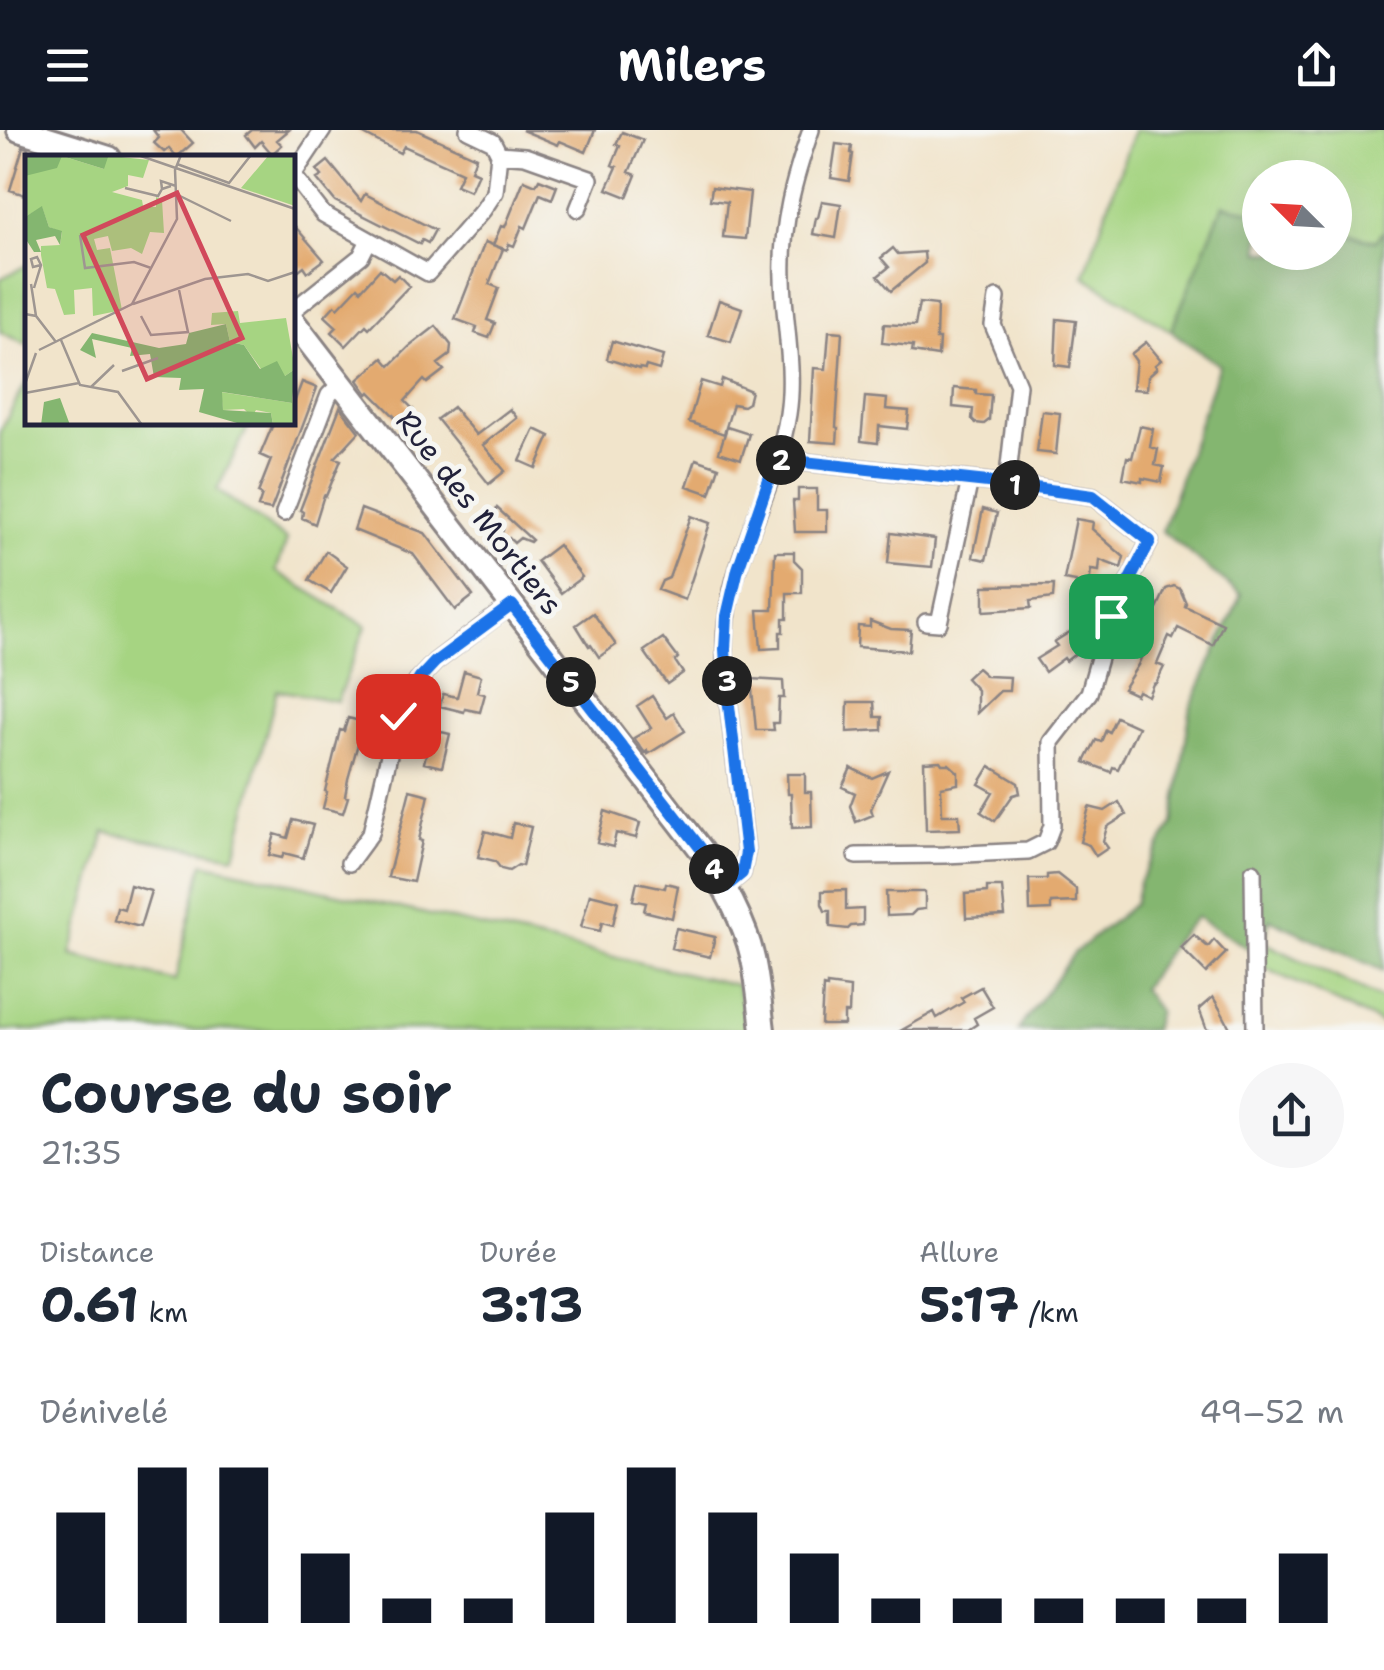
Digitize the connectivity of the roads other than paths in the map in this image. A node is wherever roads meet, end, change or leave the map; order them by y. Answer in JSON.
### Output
{"nodes":[{"id":1,"x":323,"y":130,"type":"edge"},
{"id":2,"x":468,"y":130,"type":"edge"},
{"id":3,"x":811,"y":130,"type":"edge"},
{"id":4,"x":24,"y":131,"type":"edge"},
{"id":5,"x":499,"y":154,"type":"junction"},
{"id":6,"x":100,"y":155,"type":"edge"},
{"id":7,"x":295,"y":173,"type":"edge"},
{"id":8,"x":295,"y":179,"type":"edge"},
{"id":9,"x":578,"y":209,"type":"dead end"},
{"id":10,"x":369,"y":240,"type":"junction"},
{"id":11,"x":997,"y":298,"type":"dead end"},
{"id":12,"x":295,"y":309,"type":"edge"},
{"id":13,"x":295,"y":324,"type":"edge"},
{"id":14,"x":341,"y":383,"type":"junction"},
{"id":15,"x":776,"y":459,"type":"junction"},
{"id":16,"x":970,"y":480,"type":"junction"},
{"id":17,"x":1006,"y":484,"type":"junction"},
{"id":18,"x":284,"y":513,"type":"dead end"},
{"id":19,"x":512,"y":605,"type":"junction"},
{"id":20,"x":926,"y":622,"type":"dead end"},
{"id":21,"x":856,"y":856,"type":"dead end"},
{"id":22,"x":349,"y":863,"type":"dead end"},
{"id":23,"x":1253,"y":872,"type":"dead end"},
{"id":24,"x":725,"y":887,"type":"junction"},
{"id":25,"x":763,"y":1030,"type":"edge"},
{"id":26,"x":1255,"y":1030,"type":"edge"}],
"edges":[{"from":1,"to":7,"type":"street"},
{"from":2,"to":5,"type":"street"},
{"from":3,"to":15,"type":"street"},
{"from":4,"to":6,"type":"street"},
{"from":5,"to":9,"type":"street"},
{"from":5,"to":10,"type":"street"},
{"from":8,"to":10,"type":"street"},
{"from":10,"to":12,"type":"street"},
{"from":11,"to":17,"type":"street"},
{"from":13,"to":14,"type":"street","name":"Rue des Mortiers"},
{"from":14,"to":18,"type":"street"},
{"from":14,"to":19,"type":"street","name":"Rue des Mortiers"},
{"from":15,"to":16,"type":"street"},
{"from":15,"to":24,"type":"street"},
{"from":16,"to":17,"type":"street"},
{"from":16,"to":20,"type":"street"},
{"from":17,"to":21,"type":"street"},
{"from":19,"to":22,"type":"street"},
{"from":19,"to":24,"type":"street","name":"Rue des Mortiers"},
{"from":23,"to":26,"type":"street"},
{"from":24,"to":25,"type":"street","name":"Rue des Mortiers"}]}
